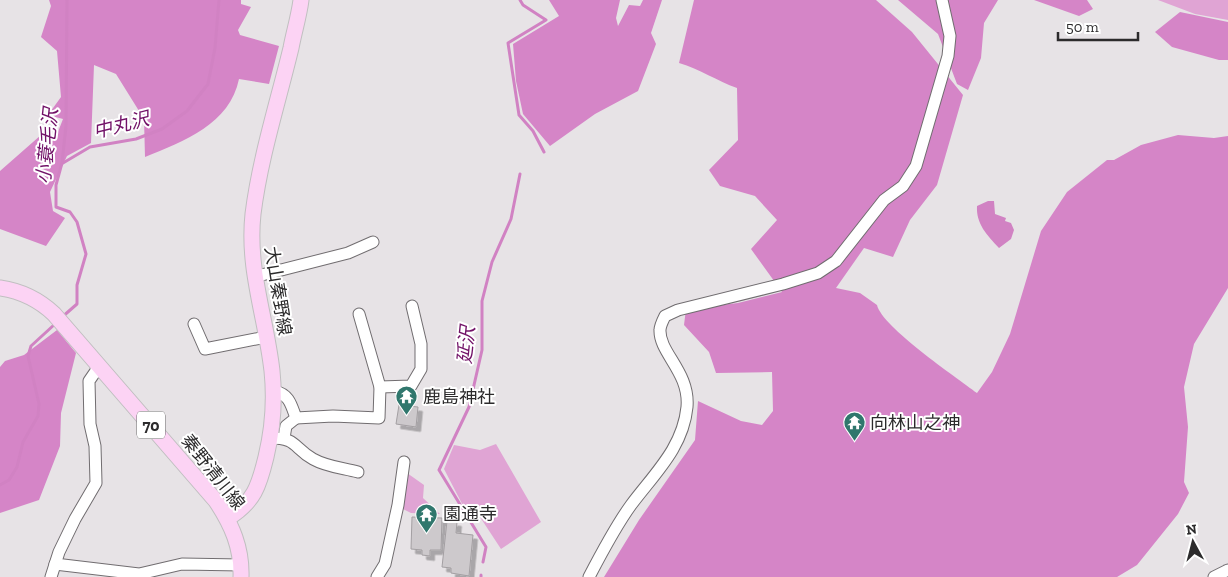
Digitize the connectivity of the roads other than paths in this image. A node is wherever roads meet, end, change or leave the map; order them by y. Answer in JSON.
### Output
{"nodes":[{"id":1,"x":301,"y":0,"type":"edge"},
{"id":2,"x":942,"y":0,"type":"edge"},
{"id":3,"x":373,"y":242,"type":"dead end"},
{"id":4,"x":254,"y":277,"type":"junction"},
{"id":5,"x":0,"y":288,"type":"edge"},
{"id":6,"x":412,"y":306,"type":"dead end"},
{"id":7,"x":359,"y":314,"type":"dead end"},
{"id":8,"x":194,"y":324,"type":"dead end"},
{"id":9,"x":266,"y":337,"type":"junction"},
{"id":10,"x":100,"y":365,"type":"junction"},
{"id":11,"x":380,"y":387,"type":"junction"},
{"id":12,"x":274,"y":391,"type":"junction"},
{"id":13,"x":296,"y":418,"type":"junction"},
{"id":14,"x":277,"y":438,"type":"junction"},
{"id":15,"x":404,"y":462,"type":"dead end"},
{"id":16,"x":358,"y":472,"type":"dead end"},
{"id":17,"x":228,"y":518,"type":"junction"},
{"id":18,"x":55,"y":564,"type":"junction"},
{"id":19,"x":1228,"y":570,"type":"edge"},
{"id":20,"x":241,"y":571,"type":"edge"},
{"id":21,"x":51,"y":577,"type":"edge"},
{"id":22,"x":377,"y":577,"type":"edge"},
{"id":23,"x":589,"y":577,"type":"edge"},
{"id":24,"x":1214,"y":577,"type":"edge"}],
"edges":[{"from":1,"to":4,"type":"main road","name":"大山秦野線"},
{"from":2,"to":23,"type":"street"},
{"from":3,"to":4,"type":"street"},
{"from":4,"to":9,"type":"main road","name":"大山秦野線"},
{"from":5,"to":10,"type":"main road","name":"秦野清川線","number":"70"},
{"from":6,"to":11,"type":"street"},
{"from":7,"to":11,"type":"street"},
{"from":8,"to":9,"type":"street"},
{"from":9,"to":12,"type":"main road","name":"大山秦野線"},
{"from":10,"to":17,"type":"main road","name":"秦野清川線","number":"70"},
{"from":10,"to":18,"type":"street"},
{"from":11,"to":13,"type":"street"},
{"from":12,"to":13,"type":"street"},
{"from":12,"to":14,"type":"main road","name":"大山秦野線"},
{"from":13,"to":14,"type":"street"},
{"from":14,"to":16,"type":"street"},
{"from":14,"to":17,"type":"main road","name":"大山秦野線"},
{"from":15,"to":22,"type":"street"},
{"from":17,"to":20,"type":"main road","name":"秦野清川線","number":"70"},
{"from":18,"to":20,"type":"street"},
{"from":18,"to":21,"type":"street"},
{"from":19,"to":24,"type":"street"}]}
